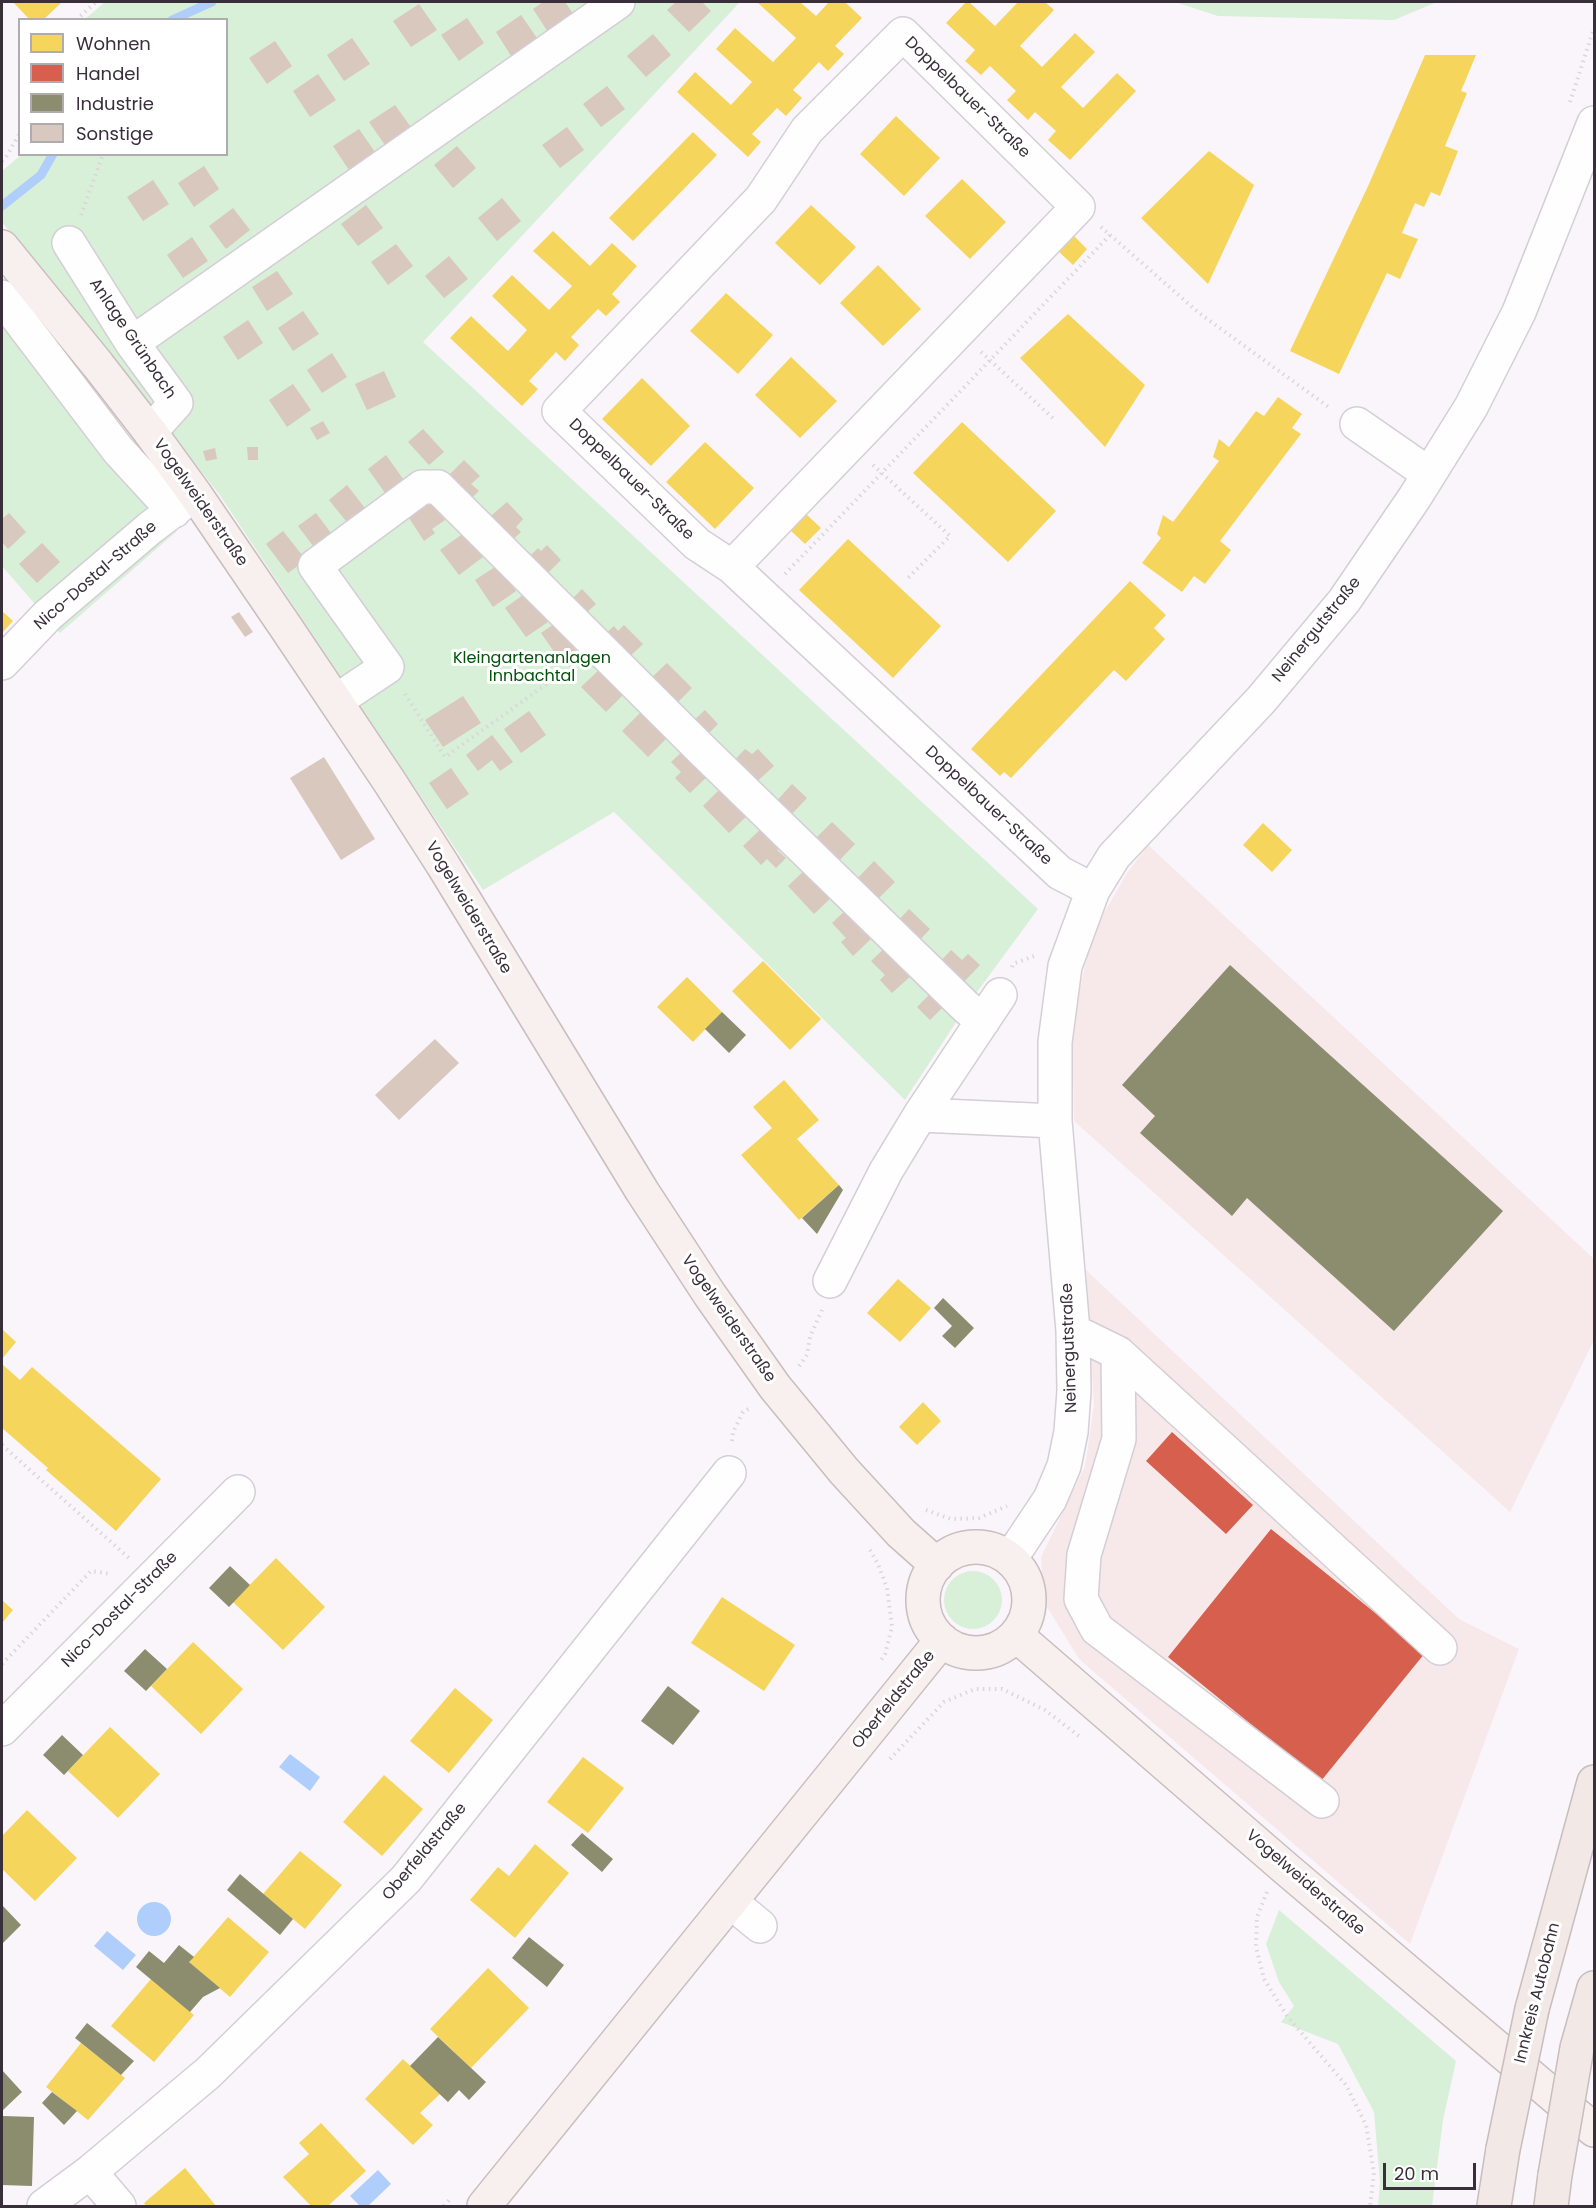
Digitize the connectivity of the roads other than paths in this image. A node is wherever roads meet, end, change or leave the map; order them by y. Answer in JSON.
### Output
{"nodes":[{"id":1,"x":618,"y":2,"type":"edge"},
{"id":2,"x":1581,"y":115,"type":"edge"},
{"id":3,"x":69,"y":243,"type":"road end"},
{"id":4,"x":2,"y":246,"type":"edge"},
{"id":5,"x":2,"y":297,"type":"edge"},
{"id":6,"x":132,"y":343,"type":"junction"},
{"id":7,"x":1357,"y":424,"type":"road end"},
{"id":8,"x":150,"y":432,"type":"junction"},
{"id":9,"x":1429,"y":474,"type":"junction"},
{"id":10,"x":184,"y":502,"type":"junction"},
{"id":11,"x":732,"y":567,"type":"junction"},
{"id":12,"x":2,"y":663,"type":"edge"},
{"id":13,"x":336,"y":701,"type":"junction"},
{"id":14,"x":1093,"y":890,"type":"junction"},
{"id":15,"x":920,"y":1115,"type":"junction"},
{"id":16,"x":1055,"y":1120,"type":"junction"},
{"id":17,"x":830,"y":1281,"type":"road end"},
{"id":18,"x":1073,"y":1331,"type":"junction"},
{"id":19,"x":1118,"y":1353,"type":"junction"},
{"id":20,"x":729,"y":1473,"type":"road end"},
{"id":21,"x":238,"y":1492,"type":"dead end"},
{"id":22,"x":1010,"y":1559,"type":"junction"},
{"id":23,"x":936,"y":1565,"type":"junction"},
{"id":24,"x":1016,"y":1635,"type":"junction"},
{"id":25,"x":942,"y":1640,"type":"junction"},
{"id":26,"x":1440,"y":1648,"type":"dead end"},
{"id":27,"x":2,"y":1729,"type":"edge"},
{"id":28,"x":1594,"y":1782,"type":"edge"},
{"id":29,"x":1323,"y":1801,"type":"dead end"},
{"id":30,"x":731,"y":1902,"type":"junction"},
{"id":31,"x":760,"y":1926,"type":"dead end"},
{"id":32,"x":1594,"y":1988,"type":"edge"},
{"id":33,"x":1594,"y":2130,"type":"edge"},
{"id":34,"x":90,"y":2172,"type":"junction"},
{"id":35,"x":44,"y":2206,"type":"edge"},
{"id":36,"x":118,"y":2206,"type":"edge"},
{"id":37,"x":484,"y":2206,"type":"edge"},
{"id":38,"x":1494,"y":2206,"type":"edge"},
{"id":39,"x":1551,"y":2206,"type":"edge"}],
"edges":[{"from":1,"to":6,"type":"street"},
{"from":2,"to":9,"type":"street","name":"Neinergutstraße"},
{"from":3,"to":6,"type":"street","name":"Anlage Grünbach"},
{"from":4,"to":8,"type":"main road","name":"Vogelweiderstraße"},
{"from":5,"to":10,"type":"street"},
{"from":6,"to":8,"type":"street","name":"Anlage Grünbach"},
{"from":7,"to":9,"type":"street"},
{"from":8,"to":10,"type":"main road","name":"Vogelweiderstraße"},
{"from":9,"to":14,"type":"street","name":"Neinergutstraße"},
{"from":10,"to":12,"type":"street","name":"Nico-Dostal-Straße"},
{"from":10,"to":13,"type":"main road","name":"Vogelweiderstraße"},
{"from":11,"to":11,"type":"street","name":"Doppelbauer-Straße"},
{"from":11,"to":14,"type":"street","name":"Doppelbauer-Straße"},
{"from":13,"to":15,"type":"street"},
{"from":13,"to":23,"type":"main road","name":"Vogelweiderstraße"},
{"from":14,"to":16,"type":"street","name":"Neinergutstraße"},
{"from":15,"to":16,"type":"street"},
{"from":15,"to":17,"type":"street"},
{"from":16,"to":18,"type":"street","name":"Neinergutstraße"},
{"from":18,"to":19,"type":"street"},
{"from":18,"to":22,"type":"street","name":"Neinergutstraße"},
{"from":19,"to":26,"type":"street"},
{"from":19,"to":29,"type":"street"},
{"from":20,"to":34,"type":"street","name":"Oberfeldstraße"},
{"from":21,"to":27,"type":"street","name":"Nico-Dostal-Straße"},
{"from":22,"to":23,"type":"main road"},
{"from":22,"to":24,"type":"main road"},
{"from":23,"to":25,"type":"main road"},
{"from":24,"to":25,"type":"main road"},
{"from":24,"to":33,"type":"main road","name":"Vogelweiderstraße"},
{"from":25,"to":30,"type":"main road","name":"Oberfeldstraße"},
{"from":28,"to":38,"type":"highway","name":"Innkreis Autobahn","bridge":true},
{"from":30,"to":31,"type":"street"},
{"from":30,"to":37,"type":"main road","name":"Oberfeldstraße"},
{"from":32,"to":39,"type":"highway","bridge":true},
{"from":34,"to":35,"type":"street","name":"Oberfeldstraße"},
{"from":34,"to":36,"type":"street"}]}
